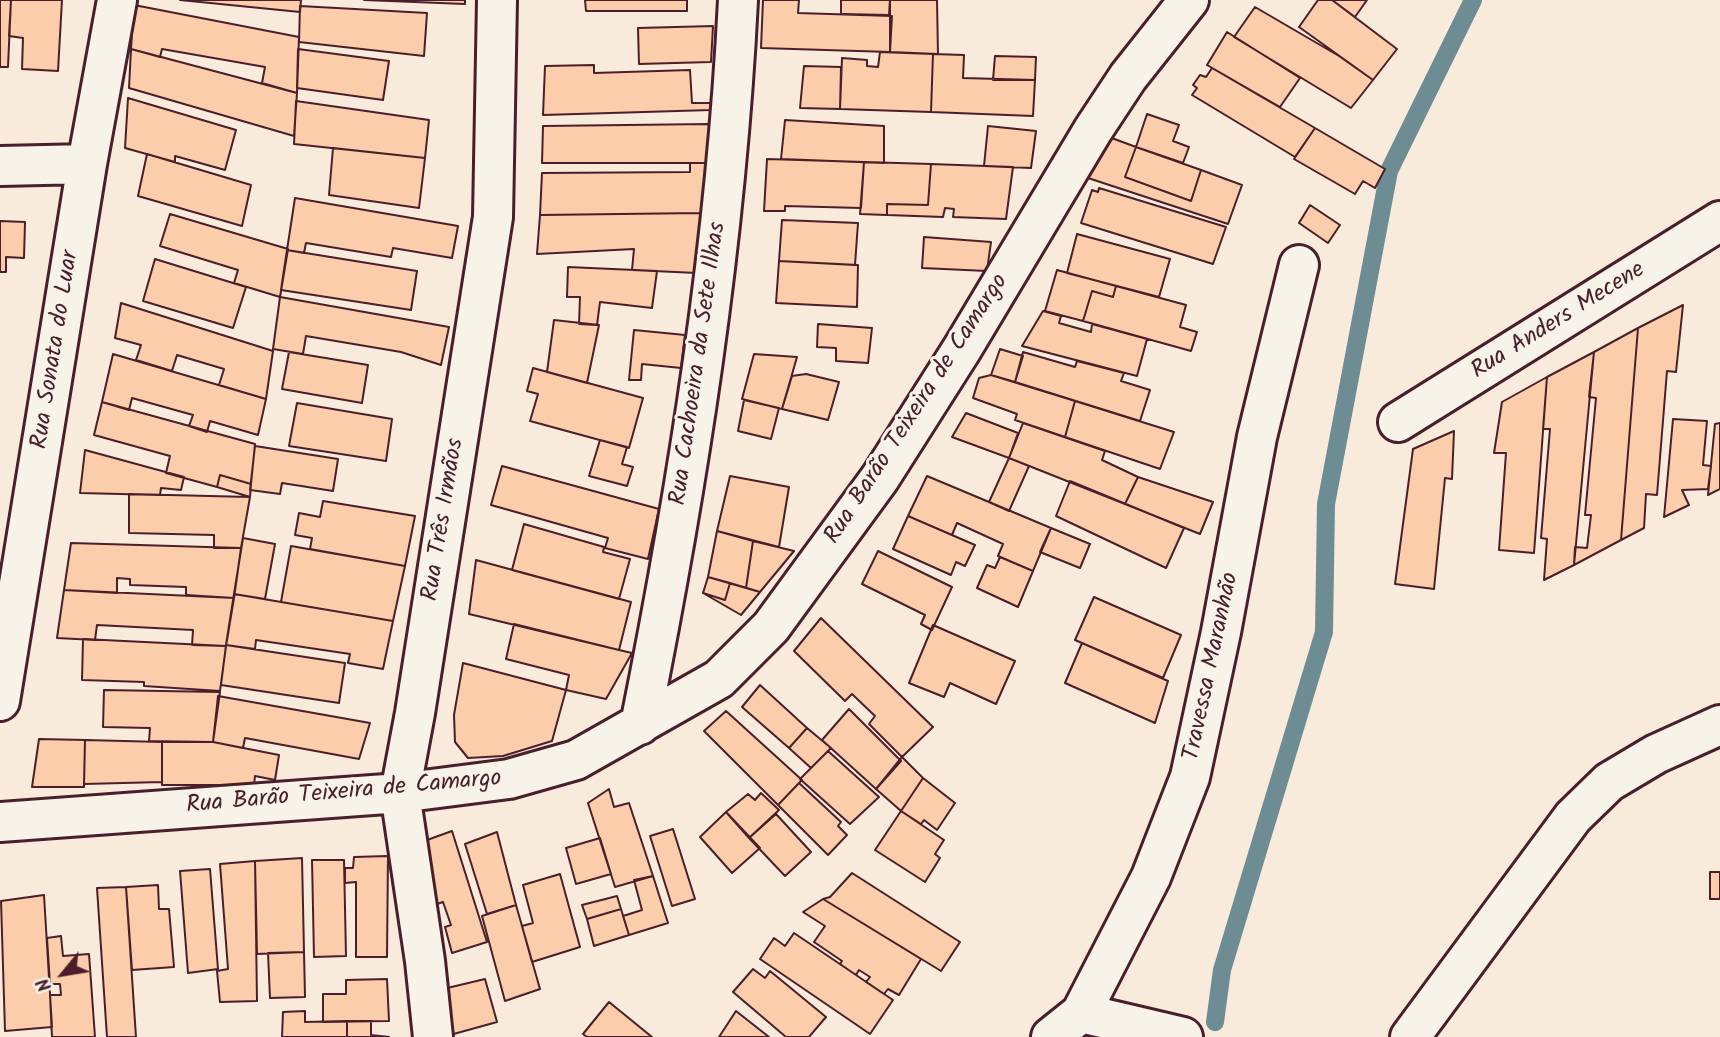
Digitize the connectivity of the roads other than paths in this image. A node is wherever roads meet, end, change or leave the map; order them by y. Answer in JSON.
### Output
{"nodes":[{"id":1,"x":117,"y":0,"type":"edge"},
{"id":2,"x":497,"y":0,"type":"edge"},
{"id":3,"x":738,"y":0,"type":"edge"},
{"id":4,"x":1189,"y":0,"type":"edge"},
{"id":5,"x":87,"y":164,"type":"junction"},
{"id":6,"x":0,"y":166,"type":"edge"},
{"id":7,"x":1720,"y":221,"type":"edge"},
{"id":8,"x":1299,"y":265,"type":"dead end"},
{"id":9,"x":1398,"y":422,"type":"dead end"},
{"id":10,"x":0,"y":701,"type":"edge"},
{"id":11,"x":640,"y":724,"type":"junction"},
{"id":12,"x":1720,"y":725,"type":"edge"},
{"id":13,"x":400,"y":793,"type":"junction"},
{"id":14,"x":0,"y":822,"type":"edge"},
{"id":15,"x":1081,"y":1013,"type":"junction"},
{"id":16,"x":433,"y":1037,"type":"edge"},
{"id":17,"x":1051,"y":1037,"type":"edge"},
{"id":18,"x":1183,"y":1037,"type":"edge"},
{"id":19,"x":1410,"y":1037,"type":"edge"}],
"edges":[{"from":1,"to":5,"type":"street","name":"Rua Sonata do Luar"},
{"from":2,"to":13,"type":"street","name":"Rua Três Irmãos"},
{"from":3,"to":11,"type":"street","name":"Rua Cachoeira da Sete Ilhas"},
{"from":4,"to":11,"type":"street","name":"Rua Barão Teixeira de Camargo"},
{"from":5,"to":6,"type":"street"},
{"from":5,"to":10,"type":"street","name":"Rua Sonata do Luar"},
{"from":7,"to":9,"type":"street","name":"Rua Anders Mecene"},
{"from":8,"to":15,"type":"street","name":"Travessa Maranhão"},
{"from":11,"to":13,"type":"street","name":"Rua Barão Teixeira de Camargo"},
{"from":12,"to":19,"type":"street"},
{"from":13,"to":14,"type":"street","name":"Rua Barão Teixeira de Camargo"},
{"from":13,"to":16,"type":"street","name":"Rua Três Irmãos"},
{"from":15,"to":17,"type":"street","name":"Travessa Maranhão"},
{"from":15,"to":18,"type":"street"}]}
